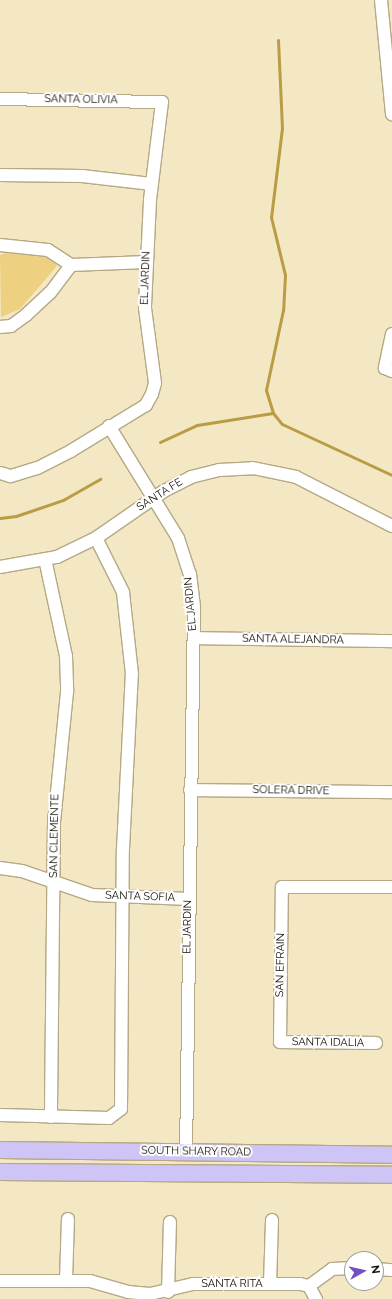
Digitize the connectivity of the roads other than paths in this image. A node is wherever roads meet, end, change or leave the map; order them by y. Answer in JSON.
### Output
{"nodes":[{"id":1,"x":381,"y":0,"type":"edge"},
{"id":2,"x":0,"y":99,"type":"edge"},
{"id":3,"x":162,"y":102,"type":"joint"},
{"id":4,"x":392,"y":109,"type":"edge"},
{"id":5,"x":0,"y":175,"type":"edge"},
{"id":6,"x":152,"y":184,"type":"junction"},
{"id":7,"x":0,"y":245,"type":"edge"},
{"id":8,"x":147,"y":262,"type":"junction"},
{"id":9,"x":72,"y":265,"type":"junction"},
{"id":10,"x":0,"y":327,"type":"edge"},
{"id":11,"x":392,"y":334,"type":"edge"},
{"id":12,"x":388,"y":370,"type":"edge"},
{"id":13,"x":109,"y":426,"type":"junction"},
{"id":14,"x":0,"y":473,"type":"edge"},
{"id":15,"x":154,"y":498,"type":"junction"},
{"id":16,"x":392,"y":526,"type":"edge"},
{"id":17,"x":96,"y":538,"type":"junction"},
{"id":18,"x":45,"y":559,"type":"junction"},
{"id":19,"x":0,"y":567,"type":"edge"},
{"id":20,"x":194,"y":638,"type":"junction"},
{"id":21,"x":392,"y":641,"type":"edge"},
{"id":22,"x":190,"y":790,"type":"junction"},
{"id":23,"x":392,"y":792,"type":"edge"},
{"id":24,"x":0,"y":868,"type":"edge"},
{"id":25,"x":54,"y":884,"type":"junction"},
{"id":26,"x":392,"y":887,"type":"edge"},
{"id":27,"x":122,"y":898,"type":"junction"},
{"id":28,"x":189,"y":899,"type":"junction"},
{"id":29,"x":280,"y":1042,"type":"joint"},
{"id":30,"x":376,"y":1043,"type":"dead end"},
{"id":31,"x":0,"y":1115,"type":"edge"},
{"id":32,"x":51,"y":1117,"type":"junction"},
{"id":33,"x":0,"y":1150,"type":"edge"},
{"id":34,"x":186,"y":1152,"type":"junction"},
{"id":35,"x":392,"y":1155,"type":"edge"},
{"id":36,"x":0,"y":1172,"type":"edge"},
{"id":37,"x":392,"y":1176,"type":"edge"},
{"id":38,"x":68,"y":1219,"type":"dead end"},
{"id":39,"x":272,"y":1220,"type":"dead end"},
{"id":40,"x":170,"y":1222,"type":"dead end"},
{"id":41,"x":344,"y":1268,"type":"edge"},
{"id":42,"x":0,"y":1281,"type":"edge"},
{"id":43,"x":66,"y":1281,"type":"junction"},
{"id":44,"x":270,"y":1284,"type":"junction"},
{"id":45,"x":309,"y":1286,"type":"junction"},
{"id":46,"x":168,"y":1292,"type":"junction"},
{"id":47,"x":126,"y":1296,"type":"edge"},
{"id":48,"x":316,"y":1299,"type":"edge"}],
"edges":[{"from":1,"to":4,"type":"street"},
{"from":2,"to":3,"type":"street","name":"SANTA OLIVIA"},
{"from":3,"to":6,"type":"street","name":"EL JARDIN"},
{"from":5,"to":6,"type":"street"},
{"from":6,"to":8,"type":"street","name":"EL JARDIN"},
{"from":7,"to":9,"type":"street"},
{"from":8,"to":9,"type":"street"},
{"from":8,"to":13,"type":"street","name":"EL JARDIN"},
{"from":9,"to":10,"type":"street"},
{"from":11,"to":12,"type":"street"},
{"from":13,"to":14,"type":"street"},
{"from":13,"to":15,"type":"street","name":"EL JARDIN"},
{"from":15,"to":16,"type":"street","name":"SANTA FE"},
{"from":15,"to":17,"type":"street","name":"SANTA FE"},
{"from":15,"to":20,"type":"street","name":"EL JARDIN"},
{"from":17,"to":18,"type":"street","name":"SANTA FE"},
{"from":17,"to":27,"type":"street"},
{"from":18,"to":19,"type":"street","name":"SANTA FE"},
{"from":18,"to":25,"type":"street","name":"SAN CLEMENTE"},
{"from":20,"to":21,"type":"street","name":"SANTA ALEJANDRA"},
{"from":20,"to":22,"type":"street","name":"EL JARDIN"},
{"from":22,"to":23,"type":"street","name":"SOLERA DRIVE"},
{"from":22,"to":28,"type":"street","name":"EL JARDIN"},
{"from":24,"to":25,"type":"street","name":"SANTA SOFIA"},
{"from":25,"to":27,"type":"street","name":"SANTA SOFIA"},
{"from":25,"to":32,"type":"street","name":"SAN CLEMENTE"},
{"from":26,"to":29,"type":"street","name":"SAN EFRAIN"},
{"from":27,"to":28,"type":"street","name":"SANTA SOFIA"},
{"from":27,"to":32,"type":"street"},
{"from":28,"to":34,"type":"street","name":"EL JARDIN"},
{"from":29,"to":30,"type":"street","name":"SANTA IDALIA"},
{"from":31,"to":32,"type":"street"},
{"from":33,"to":34,"type":"main road","name":"SOUTH SHARY ROAD"},
{"from":34,"to":35,"type":"main road","name":"SOUTH SHARY ROAD"},
{"from":36,"to":37,"type":"main road","name":"SOUTH SHARY ROAD"},
{"from":38,"to":43,"type":"street"},
{"from":39,"to":44,"type":"street"},
{"from":40,"to":46,"type":"street"},
{"from":41,"to":45,"type":"street"},
{"from":42,"to":43,"type":"street","name":"SANTA RITA"},
{"from":43,"to":47,"type":"street","name":"SANTA RITA"},
{"from":44,"to":45,"type":"street","name":"SANTA RITA"},
{"from":44,"to":46,"type":"street","name":"SANTA RITA"},
{"from":45,"to":48,"type":"street"},
{"from":46,"to":47,"type":"street","name":"SANTA RITA"}]}
